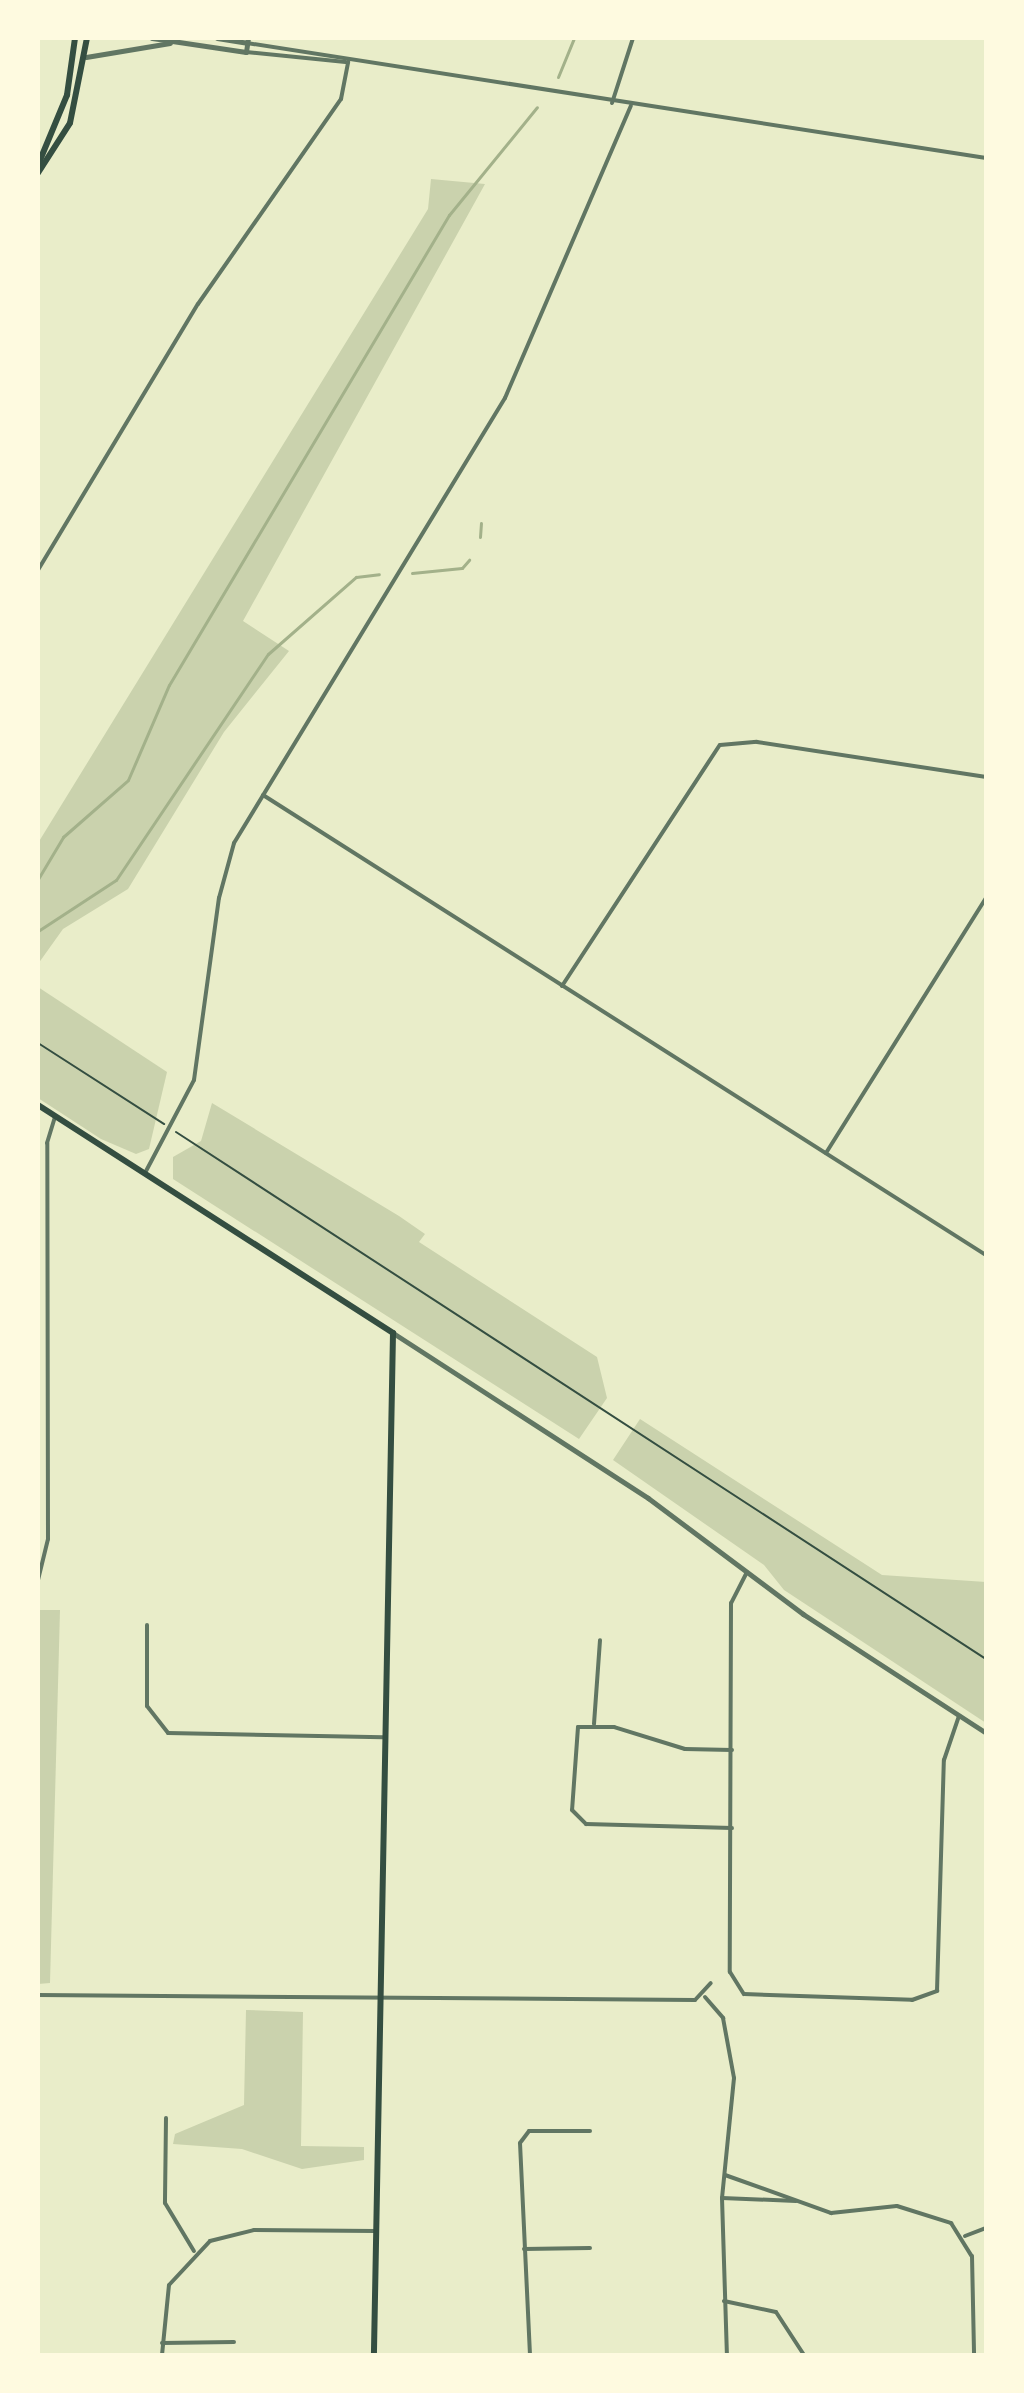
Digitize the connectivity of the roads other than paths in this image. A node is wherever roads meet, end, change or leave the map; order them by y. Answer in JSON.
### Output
{"nodes":[{"id":1,"x":75,"y":38,"type":"edge"},
{"id":2,"x":87,"y":38,"type":"edge"},
{"id":3,"x":152,"y":38,"type":"edge"},
{"id":4,"x":217,"y":38,"type":"edge"},
{"id":5,"x":633,"y":38,"type":"edge"},
{"id":6,"x":229,"y":39,"type":"edge"},
{"id":7,"x":248,"y":40,"type":"edge"},
{"id":8,"x":183,"y":42,"type":"junction"},
{"id":9,"x":227,"y":49,"type":"junction"},
{"id":10,"x":246,"y":52,"type":"junction"},
{"id":11,"x":86,"y":57,"type":"junction"},
{"id":12,"x":348,"y":62,"type":"junction"},
{"id":13,"x":612,"y":103,"type":"junction"},
{"id":14,"x":631,"y":106,"type":"junction"},
{"id":15,"x":986,"y":158,"type":"edge"},
{"id":16,"x":38,"y":165,"type":"edge"},
{"id":17,"x":38,"y":173,"type":"edge"},
{"id":18,"x":38,"y":570,"type":"edge"},
{"id":19,"x":986,"y":777,"type":"edge"},
{"id":20,"x":263,"y":795,"type":"junction"},
{"id":21,"x":986,"y":898,"type":"edge"},
{"id":22,"x":562,"y":987,"type":"junction"},
{"id":23,"x":38,"y":1105,"type":"edge"},
{"id":24,"x":55,"y":1116,"type":"junction"},
{"id":25,"x":826,"y":1153,"type":"junction"},
{"id":26,"x":145,"y":1173,"type":"junction"},
{"id":27,"x":986,"y":1255,"type":"edge"},
{"id":28,"x":393,"y":1333,"type":"junction"},
{"id":29,"x":747,"y":1572,"type":"junction"},
{"id":30,"x":38,"y":1580,"type":"edge"},
{"id":31,"x":147,"y":1625,"type":"dead end"},
{"id":32,"x":600,"y":1640,"type":"dead end"},
{"id":33,"x":959,"y":1716,"type":"junction"},
{"id":34,"x":594,"y":1724,"type":"junction"},
{"id":35,"x":986,"y":1733,"type":"edge"},
{"id":36,"x":383,"y":1737,"type":"junction"},
{"id":37,"x":732,"y":1750,"type":"junction"},
{"id":38,"x":732,"y":1828,"type":"junction"},
{"id":39,"x":711,"y":1983,"type":"dead end"},
{"id":40,"x":38,"y":1995,"type":"edge"},
{"id":41,"x":379,"y":1997,"type":"junction"},
{"id":42,"x":705,"y":1997,"type":"junction"},
{"id":43,"x":166,"y":2118,"type":"dead end"},
{"id":44,"x":590,"y":2131,"type":"dead end"},
{"id":45,"x":725,"y":2175,"type":"junction"},
{"id":46,"x":722,"y":2198,"type":"junction"},
{"id":47,"x":798,"y":2201,"type":"junction"},
{"id":48,"x":986,"y":2228,"type":"edge"},
{"id":49,"x":375,"y":2231,"type":"junction"},
{"id":50,"x":965,"y":2236,"type":"junction"},
{"id":51,"x":590,"y":2248,"type":"dead end"},
{"id":52,"x":524,"y":2249,"type":"junction"},
{"id":53,"x":194,"y":2251,"type":"junction"},
{"id":54,"x":724,"y":2301,"type":"junction"},
{"id":55,"x":234,"y":2342,"type":"dead end"},
{"id":56,"x":162,"y":2343,"type":"junction"},
{"id":57,"x":162,"y":2355,"type":"edge"},
{"id":58,"x":374,"y":2355,"type":"edge"},
{"id":59,"x":530,"y":2355,"type":"edge"},
{"id":60,"x":727,"y":2355,"type":"edge"},
{"id":61,"x":804,"y":2355,"type":"edge"},
{"id":62,"x":974,"y":2355,"type":"edge"}],
"edges":[{"from":1,"to":16,"type":"main road"},
{"from":2,"to":11,"type":"main road"},
{"from":3,"to":8,"type":"street"},
{"from":4,"to":6,"type":"street"},
{"from":5,"to":13,"type":"street"},
{"from":6,"to":7,"type":"street"},
{"from":6,"to":9,"type":"street"},
{"from":7,"to":10,"type":"street"},
{"from":7,"to":12,"type":"street"},
{"from":8,"to":9,"type":"street"},
{"from":8,"to":11,"type":"street"},
{"from":9,"to":10,"type":"street"},
{"from":10,"to":12,"type":"street"},
{"from":11,"to":17,"type":"main road"},
{"from":12,"to":13,"type":"street"},
{"from":12,"to":18,"type":"street"},
{"from":13,"to":14,"type":"street"},
{"from":14,"to":15,"type":"street"},
{"from":14,"to":20,"type":"street"},
{"from":19,"to":22,"type":"street"},
{"from":20,"to":22,"type":"street"},
{"from":20,"to":26,"type":"street"},
{"from":21,"to":25,"type":"street"},
{"from":22,"to":25,"type":"street"},
{"from":23,"to":24,"type":"main road"},
{"from":24,"to":26,"type":"main road"},
{"from":24,"to":30,"type":"street"},
{"from":25,"to":27,"type":"street"},
{"from":26,"to":28,"type":"main road"},
{"from":28,"to":29,"type":"street"},
{"from":28,"to":36,"type":"main road"},
{"from":29,"to":33,"type":"street"},
{"from":29,"to":37,"type":"street"},
{"from":31,"to":36,"type":"street"},
{"from":32,"to":34,"type":"street"},
{"from":33,"to":35,"type":"street"},
{"from":33,"to":38,"type":"street"},
{"from":34,"to":37,"type":"street"},
{"from":34,"to":38,"type":"street"},
{"from":36,"to":41,"type":"main road"},
{"from":37,"to":38,"type":"street"},
{"from":39,"to":42,"type":"street"},
{"from":40,"to":41,"type":"street"},
{"from":41,"to":42,"type":"street"},
{"from":41,"to":49,"type":"main road"},
{"from":42,"to":45,"type":"street"},
{"from":43,"to":53,"type":"street"},
{"from":44,"to":52,"type":"street"},
{"from":45,"to":46,"type":"street"},
{"from":45,"to":47,"type":"street"},
{"from":46,"to":47,"type":"street"},
{"from":46,"to":54,"type":"street"},
{"from":47,"to":50,"type":"street"},
{"from":48,"to":50,"type":"street"},
{"from":49,"to":53,"type":"street"},
{"from":49,"to":58,"type":"main road"},
{"from":50,"to":62,"type":"street"},
{"from":51,"to":52,"type":"street"},
{"from":52,"to":59,"type":"street"},
{"from":53,"to":56,"type":"street"},
{"from":54,"to":60,"type":"street"},
{"from":54,"to":61,"type":"street"},
{"from":55,"to":56,"type":"street"},
{"from":56,"to":57,"type":"street"}]}
